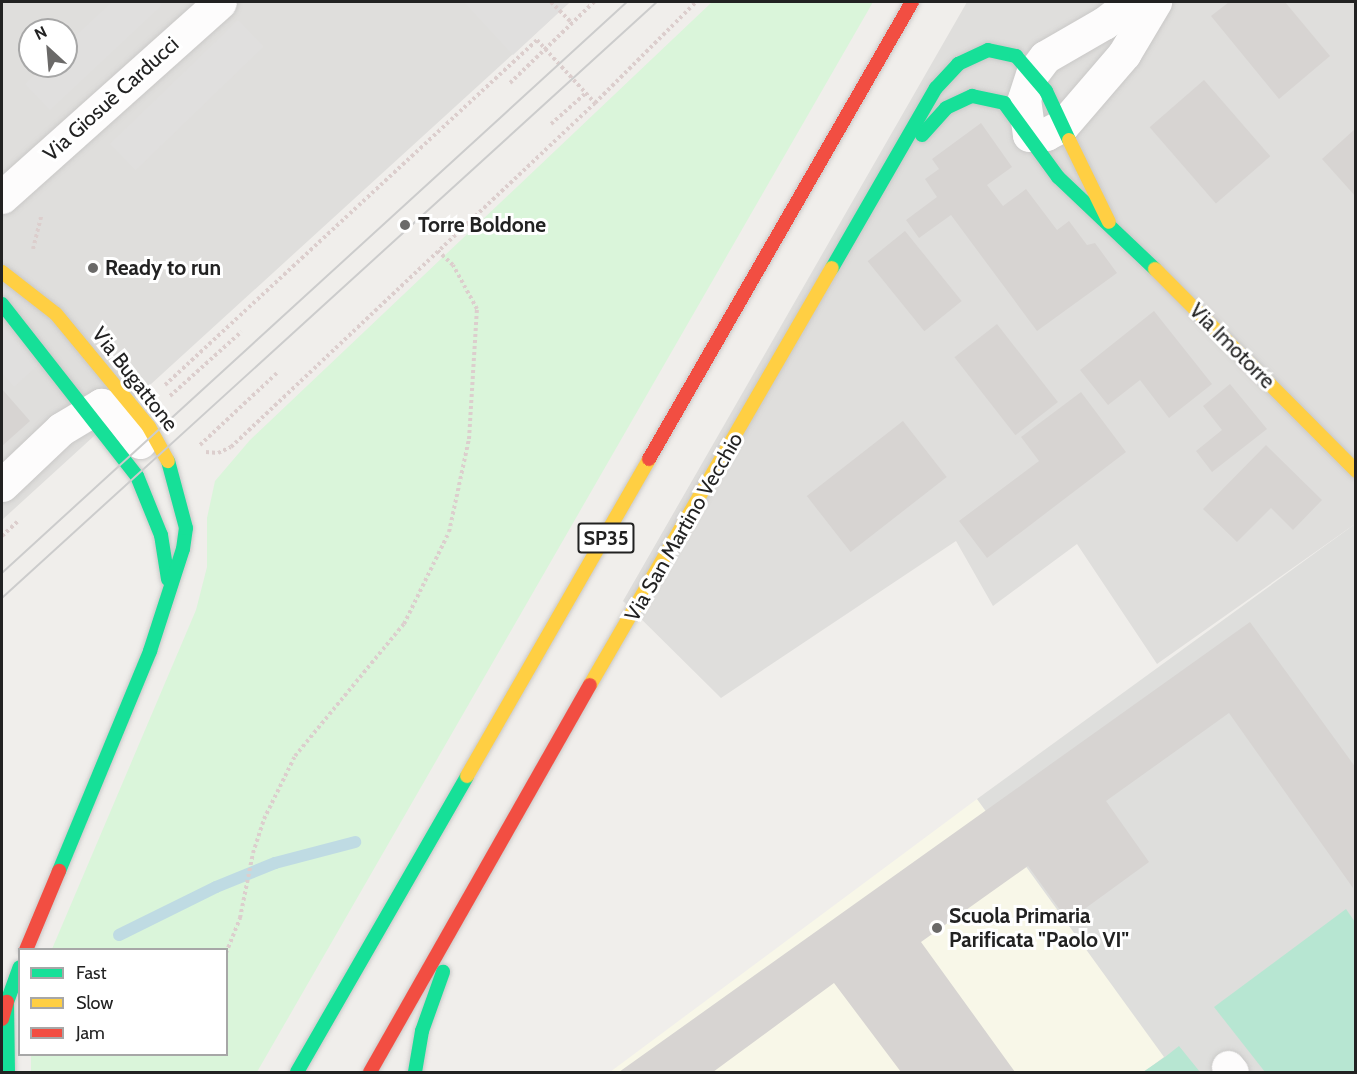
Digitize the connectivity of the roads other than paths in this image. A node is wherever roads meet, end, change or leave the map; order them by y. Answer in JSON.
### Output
{"nodes":[{"id":1,"x":220,"y":2,"type":"edge"},
{"id":2,"x":912,"y":2,"type":"edge"},
{"id":3,"x":1132,"y":2,"type":"edge"},
{"id":4,"x":1155,"y":2,"type":"edge"},
{"id":5,"x":1032,"y":74,"type":"junction"},
{"id":6,"x":1063,"y":125,"type":"junction"},
{"id":7,"x":1029,"y":135,"type":"junction"},
{"id":8,"x":893,"y":167,"type":"junction"},
{"id":9,"x":2,"y":197,"type":"edge"},
{"id":10,"x":1109,"y":222,"type":"junction"},
{"id":11,"x":2,"y":272,"type":"edge"},
{"id":12,"x":2,"y":304,"type":"edge"},
{"id":13,"x":72,"y":410,"type":"junction"},
{"id":14,"x":1356,"y":471,"type":"edge"},
{"id":15,"x":2,"y":485,"type":"edge"},
{"id":16,"x":183,"y":549,"type":"junction"},
{"id":17,"x":170,"y":593,"type":"junction"},
{"id":18,"x":474,"y":885,"type":"junction"},
{"id":19,"x":27,"y":948,"type":"edge"},
{"id":20,"x":18,"y":972,"type":"edge"},
{"id":21,"x":7,"y":1002,"type":"junction"},
{"id":22,"x":2,"y":1019,"type":"edge"},
{"id":23,"x":8,"y":1072,"type":"edge"},
{"id":24,"x":297,"y":1072,"type":"edge"},
{"id":25,"x":370,"y":1072,"type":"edge"},
{"id":26,"x":415,"y":1072,"type":"edge"}],
"edges":[{"from":1,"to":9,"type":"street","name":"Via Giosuè Carducci"},
{"from":2,"to":24,"type":"main road","number":"SP35"},
{"from":3,"to":5,"type":"street","name":"Via San Martino Vecchio"},
{"from":4,"to":6,"type":"street"},
{"from":5,"to":6,"type":"main road","name":"Via San Martino Vecchio"},
{"from":5,"to":7,"type":"street","name":"Via San Martino Vecchio"},
{"from":5,"to":8,"type":"main road","name":"Via San Martino Vecchio"},
{"from":6,"to":7,"type":"street"},
{"from":6,"to":10,"type":"main road","name":"Via San Martino Vecchio"},
{"from":7,"to":8,"type":"main road","name":"Via San Martino Vecchio"},
{"from":7,"to":10,"type":"main road","name":"Via San Martino Vecchio"},
{"from":8,"to":18,"type":"main road","name":"Via San Martino Vecchio"},
{"from":10,"to":14,"type":"main road","name":"Via Imotorre"},
{"from":11,"to":16,"type":"main road","name":"Via Bugattone"},
{"from":12,"to":13,"type":"main road"},
{"from":13,"to":15,"type":"street"},
{"from":13,"to":16,"type":"street"},
{"from":13,"to":17,"type":"main road"},
{"from":16,"to":17,"type":"main road","name":"Via Bugattone"},
{"from":17,"to":19,"type":"main road","name":"Via Bugattone"},
{"from":18,"to":25,"type":"main road"},
{"from":18,"to":26,"type":"main road"},
{"from":20,"to":21,"type":"main road"},
{"from":21,"to":22,"type":"main road"},
{"from":21,"to":23,"type":"main road"}]}
